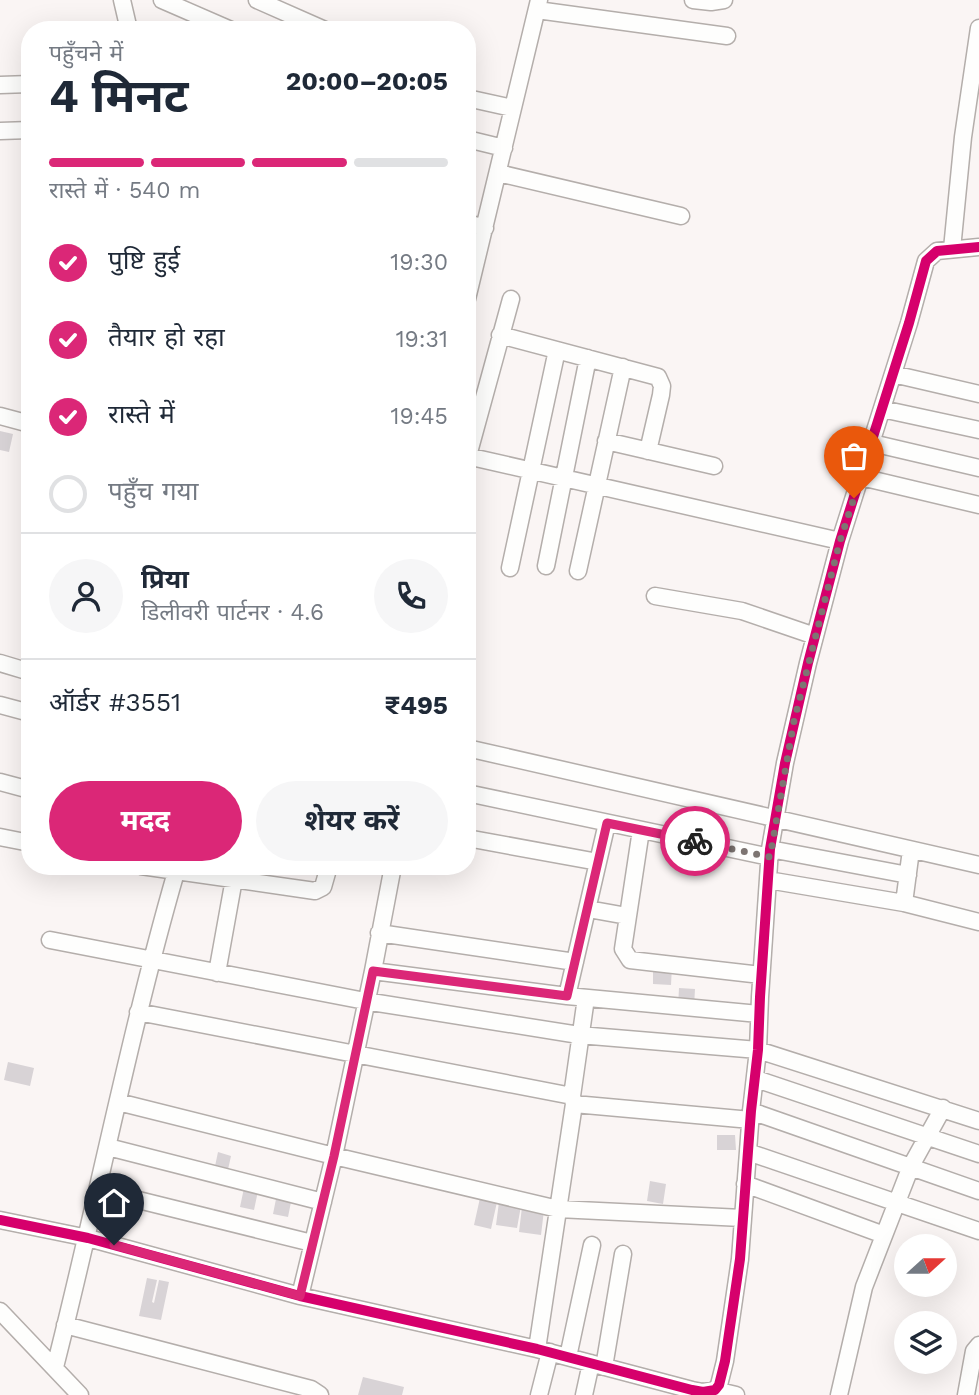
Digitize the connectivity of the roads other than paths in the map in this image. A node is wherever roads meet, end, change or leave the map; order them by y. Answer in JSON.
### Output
{"nodes":[{"id":1,"x":122,"y":0,"type":"edge"},
{"id":2,"x":162,"y":0,"type":"edge"},
{"id":3,"x":257,"y":0,"type":"edge"},
{"id":4,"x":693,"y":0,"type":"edge"},
{"id":5,"x":724,"y":0,"type":"edge"},
{"id":6,"x":538,"y":5,"type":"edge"},
{"id":7,"x":127,"y":21,"type":"edge"},
{"id":8,"x":210,"y":21,"type":"edge"},
{"id":9,"x":305,"y":21,"type":"edge"},
{"id":10,"x":979,"y":28,"type":"edge"},
{"id":11,"x":727,"y":36,"type":"dead end"},
{"id":12,"x":21,"y":84,"type":"edge"},
{"id":13,"x":0,"y":85,"type":"edge"},
{"id":14,"x":476,"y":99,"type":"edge"},
{"id":15,"x":512,"y":108,"type":"junction"},
{"id":16,"x":21,"y":130,"type":"edge"},
{"id":17,"x":0,"y":131,"type":"edge"},
{"id":18,"x":476,"y":141,"type":"edge"},
{"id":19,"x":504,"y":148,"type":"junction"},
{"id":20,"x":498,"y":173,"type":"junction"},
{"id":21,"x":681,"y":216,"type":"dead end"},
{"id":22,"x":476,"y":226,"type":"edge"},
{"id":23,"x":485,"y":228,"type":"junction"},
{"id":24,"x":979,"y":247,"type":"edge"},
{"id":25,"x":952,"y":249,"type":"junction"},
{"id":26,"x":476,"y":264,"type":"edge"},
{"id":27,"x":511,"y":299,"type":"dead end"},
{"id":28,"x":500,"y":335,"type":"junction"},
{"id":29,"x":557,"y":350,"type":"junction"},
{"id":30,"x":588,"y":358,"type":"junction"},
{"id":31,"x":623,"y":367,"type":"junction"},
{"id":32,"x":893,"y":374,"type":"junction"},
{"id":33,"x":979,"y":394,"type":"edge"},
{"id":34,"x":882,"y":409,"type":"junction"},
{"id":35,"x":0,"y":416,"type":"edge"},
{"id":36,"x":21,"y":422,"type":"edge"},
{"id":37,"x":476,"y":426,"type":"edge"},
{"id":38,"x":979,"y":430,"type":"edge"},
{"id":39,"x":606,"y":441,"type":"junction"},
{"id":40,"x":872,"y":443,"type":"junction"},
{"id":41,"x":648,"y":451,"type":"junction"},
{"id":42,"x":476,"y":458,"type":"edge"},
{"id":43,"x":714,"y":466,"type":"dead end"},
{"id":44,"x":979,"y":468,"type":"edge"},
{"id":45,"x":531,"y":470,"type":"junction"},
{"id":46,"x":562,"y":477,"type":"junction"},
{"id":47,"x":861,"y":477,"type":"junction"},
{"id":48,"x":597,"y":485,"type":"junction"},
{"id":49,"x":979,"y":505,"type":"edge"},
{"id":50,"x":840,"y":541,"type":"junction"},
{"id":51,"x":546,"y":566,"type":"dead end"},
{"id":52,"x":510,"y":568,"type":"dead end"},
{"id":53,"x":578,"y":572,"type":"dead end"},
{"id":54,"x":655,"y":596,"type":"dead end"},
{"id":55,"x":815,"y":636,"type":"junction"},
{"id":56,"x":0,"y":663,"type":"edge"},
{"id":57,"x":21,"y":669,"type":"edge"},
{"id":58,"x":0,"y":705,"type":"edge"},
{"id":59,"x":21,"y":711,"type":"edge"},
{"id":60,"x":476,"y":750,"type":"edge"},
{"id":61,"x":0,"y":782,"type":"edge"},
{"id":62,"x":21,"y":788,"type":"edge"},
{"id":63,"x":476,"y":795,"type":"edge"},
{"id":64,"x":776,"y":818,"type":"junction"},
{"id":65,"x":607,"y":823,"type":"junction"},
{"id":66,"x":641,"y":830,"type":"junction"},
{"id":67,"x":0,"y":837,"type":"edge"},
{"id":68,"x":476,"y":840,"type":"edge"},
{"id":69,"x":21,"y":841,"type":"edge"},
{"id":70,"x":911,"y":850,"type":"junction"},
{"id":71,"x":770,"y":853,"type":"junction"},
{"id":72,"x":598,"y":862,"type":"junction"},
{"id":73,"x":979,"y":865,"type":"edge"},
{"id":74,"x":175,"y":875,"type":"edge"},
{"id":75,"x":201,"y":875,"type":"edge"},
{"id":76,"x":326,"y":875,"type":"edge"},
{"id":77,"x":391,"y":875,"type":"edge"},
{"id":78,"x":908,"y":875,"type":"junction"},
{"id":79,"x":234,"y":879,"type":"junction"},
{"id":80,"x":768,"y":880,"type":"junction"},
{"id":81,"x":904,"y":903,"type":"junction"},
{"id":82,"x":588,"y":909,"type":"junction"},
{"id":83,"x":627,"y":916,"type":"junction"},
{"id":84,"x":979,"y":922,"type":"edge"},
{"id":85,"x":379,"y":933,"type":"junction"},
{"id":86,"x":50,"y":940,"type":"dead end"},
{"id":87,"x":150,"y":960,"type":"junction"},
{"id":88,"x":575,"y":962,"type":"junction"},
{"id":89,"x":373,"y":971,"type":"junction"},
{"id":90,"x":217,"y":973,"type":"junction"},
{"id":91,"x":761,"y":975,"type":"junction"},
{"id":92,"x":567,"y":996,"type":"junction"},
{"id":93,"x":586,"y":998,"type":"junction"},
{"id":94,"x":365,"y":1001,"type":"junction"},
{"id":95,"x":138,"y":1012,"type":"junction"},
{"id":96,"x":759,"y":1014,"type":"junction"},
{"id":97,"x":579,"y":1035,"type":"junction"},
{"id":98,"x":758,"y":1050,"type":"junction"},
{"id":99,"x":355,"y":1055,"type":"junction"},
{"id":100,"x":756,"y":1079,"type":"junction"},
{"id":101,"x":573,"y":1100,"type":"junction"},
{"id":102,"x":118,"y":1102,"type":"junction"},
{"id":103,"x":943,"y":1108,"type":"junction"},
{"id":104,"x":751,"y":1116,"type":"junction"},
{"id":105,"x":979,"y":1121,"type":"edge"},
{"id":106,"x":927,"y":1135,"type":"junction"},
{"id":107,"x":108,"y":1147,"type":"junction"},
{"id":108,"x":748,"y":1152,"type":"junction"},
{"id":109,"x":979,"y":1154,"type":"edge"},
{"id":110,"x":334,"y":1156,"type":"junction"},
{"id":111,"x":911,"y":1166,"type":"junction"},
{"id":112,"x":746,"y":1184,"type":"junction"},
{"id":113,"x":98,"y":1190,"type":"junction"},
{"id":114,"x":979,"y":1191,"type":"edge"},
{"id":115,"x":323,"y":1202,"type":"junction"},
{"id":116,"x":896,"y":1204,"type":"junction"},
{"id":117,"x":558,"y":1209,"type":"junction"},
{"id":118,"x":742,"y":1218,"type":"junction"},
{"id":119,"x":0,"y":1220,"type":"edge"},
{"id":120,"x":979,"y":1231,"type":"edge"},
{"id":121,"x":884,"y":1235,"type":"junction"},
{"id":122,"x":88,"y":1238,"type":"junction"},
{"id":123,"x":312,"y":1243,"type":"junction"},
{"id":124,"x":592,"y":1245,"type":"dead end"},
{"id":125,"x":623,"y":1254,"type":"dead end"},
{"id":126,"x":300,"y":1296,"type":"junction"},
{"id":127,"x":0,"y":1311,"type":"edge"},
{"id":128,"x":65,"y":1325,"type":"junction"},
{"id":129,"x":979,"y":1345,"type":"edge"},
{"id":130,"x":543,"y":1351,"type":"junction"},
{"id":131,"x":568,"y":1357,"type":"junction"},
{"id":132,"x":598,"y":1365,"type":"junction"},
{"id":133,"x":54,"y":1367,"type":"junction"},
{"id":134,"x":639,"y":1378,"type":"junction"},
{"id":135,"x":707,"y":1392,"type":"edge"},
{"id":136,"x":80,"y":1395,"type":"edge"},
{"id":137,"x":320,"y":1395,"type":"edge"},
{"id":138,"x":539,"y":1395,"type":"edge"},
{"id":139,"x":584,"y":1395,"type":"edge"},
{"id":140,"x":636,"y":1395,"type":"edge"},
{"id":141,"x":736,"y":1395,"type":"edge"},
{"id":142,"x":839,"y":1395,"type":"edge"},
{"id":143,"x":966,"y":1395,"type":"edge"}],
"edges":[{"from":1,"to":7,"type":"street"},
{"from":2,"to":8,"type":"street"},
{"from":3,"to":9,"type":"street"},
{"from":4,"to":5,"type":"street"},
{"from":6,"to":11,"type":"street"},
{"from":6,"to":15,"type":"street"},
{"from":10,"to":25,"type":"street"},
{"from":12,"to":13,"type":"street"},
{"from":14,"to":15,"type":"street"},
{"from":15,"to":19,"type":"street"},
{"from":16,"to":17,"type":"street"},
{"from":18,"to":19,"type":"street"},
{"from":19,"to":20,"type":"street"},
{"from":20,"to":21,"type":"street"},
{"from":20,"to":23,"type":"street"},
{"from":22,"to":23,"type":"street"},
{"from":23,"to":26,"type":"street"},
{"from":24,"to":25,"type":"street"},
{"from":25,"to":32,"type":"street"},
{"from":27,"to":28,"type":"street"},
{"from":28,"to":29,"type":"street"},
{"from":28,"to":37,"type":"street"},
{"from":29,"to":30,"type":"street"},
{"from":29,"to":45,"type":"street"},
{"from":30,"to":31,"type":"street"},
{"from":30,"to":46,"type":"street"},
{"from":31,"to":39,"type":"street"},
{"from":31,"to":41,"type":"street"},
{"from":32,"to":33,"type":"street"},
{"from":32,"to":34,"type":"street"},
{"from":34,"to":38,"type":"street"},
{"from":34,"to":40,"type":"street"},
{"from":35,"to":36,"type":"street"},
{"from":39,"to":41,"type":"street"},
{"from":39,"to":48,"type":"street"},
{"from":40,"to":44,"type":"street"},
{"from":40,"to":47,"type":"street"},
{"from":41,"to":43,"type":"street"},
{"from":42,"to":45,"type":"street"},
{"from":45,"to":46,"type":"street"},
{"from":45,"to":52,"type":"street"},
{"from":46,"to":48,"type":"street"},
{"from":46,"to":51,"type":"street"},
{"from":47,"to":49,"type":"street"},
{"from":47,"to":50,"type":"street"},
{"from":48,"to":50,"type":"street"},
{"from":48,"to":53,"type":"street"},
{"from":50,"to":55,"type":"street"},
{"from":54,"to":55,"type":"street"},
{"from":55,"to":64,"type":"street"},
{"from":56,"to":57,"type":"street"},
{"from":58,"to":59,"type":"street"},
{"from":60,"to":64,"type":"street"},
{"from":61,"to":62,"type":"street"},
{"from":63,"to":65,"type":"street"},
{"from":64,"to":70,"type":"street"},
{"from":64,"to":71,"type":"street"},
{"from":65,"to":66,"type":"street"},
{"from":65,"to":72,"type":"street"},
{"from":66,"to":71,"type":"street"},
{"from":66,"to":83,"type":"street"},
{"from":67,"to":69,"type":"street"},
{"from":68,"to":72,"type":"street"},
{"from":70,"to":73,"type":"street"},
{"from":70,"to":78,"type":"street"},
{"from":71,"to":78,"type":"street"},
{"from":71,"to":80,"type":"street"},
{"from":72,"to":82,"type":"street"},
{"from":74,"to":87,"type":"street"},
{"from":75,"to":79,"type":"street"},
{"from":76,"to":79,"type":"street"},
{"from":77,"to":85,"type":"street"},
{"from":78,"to":81,"type":"street"},
{"from":79,"to":90,"type":"street"},
{"from":80,"to":81,"type":"street"},
{"from":80,"to":91,"type":"street"},
{"from":81,"to":84,"type":"street"},
{"from":82,"to":83,"type":"street"},
{"from":82,"to":88,"type":"street"},
{"from":83,"to":91,"type":"street"},
{"from":85,"to":88,"type":"street"},
{"from":85,"to":89,"type":"street"},
{"from":86,"to":87,"type":"street"},
{"from":87,"to":90,"type":"street"},
{"from":87,"to":95,"type":"street"},
{"from":88,"to":92,"type":"street"},
{"from":89,"to":92,"type":"street"},
{"from":89,"to":94,"type":"street"},
{"from":90,"to":94,"type":"street"},
{"from":91,"to":96,"type":"street"},
{"from":92,"to":93,"type":"street"},
{"from":93,"to":96,"type":"street"},
{"from":93,"to":97,"type":"street"},
{"from":94,"to":97,"type":"street"},
{"from":94,"to":99,"type":"street"},
{"from":95,"to":99,"type":"street"},
{"from":95,"to":102,"type":"street"},
{"from":96,"to":98,"type":"street"},
{"from":97,"to":98,"type":"street"},
{"from":97,"to":101,"type":"street"},
{"from":98,"to":100,"type":"street"},
{"from":98,"to":103,"type":"street"},
{"from":99,"to":101,"type":"street"},
{"from":99,"to":110,"type":"street"},
{"from":100,"to":104,"type":"street"},
{"from":100,"to":106,"type":"street"},
{"from":101,"to":104,"type":"street"},
{"from":101,"to":117,"type":"street"},
{"from":102,"to":107,"type":"street"},
{"from":102,"to":110,"type":"street"},
{"from":103,"to":105,"type":"street"},
{"from":103,"to":106,"type":"street"},
{"from":104,"to":108,"type":"street"},
{"from":104,"to":111,"type":"street"},
{"from":106,"to":109,"type":"street"},
{"from":106,"to":111,"type":"street"},
{"from":107,"to":113,"type":"street"},
{"from":107,"to":115,"type":"street"},
{"from":108,"to":112,"type":"street"},
{"from":108,"to":116,"type":"street"},
{"from":110,"to":115,"type":"street"},
{"from":110,"to":117,"type":"street"},
{"from":111,"to":114,"type":"street"},
{"from":111,"to":116,"type":"street"},
{"from":112,"to":118,"type":"street"},
{"from":112,"to":121,"type":"street"},
{"from":113,"to":122,"type":"street"},
{"from":113,"to":123,"type":"street"},
{"from":115,"to":123,"type":"street"},
{"from":116,"to":120,"type":"street"},
{"from":116,"to":121,"type":"street"},
{"from":117,"to":118,"type":"street"},
{"from":117,"to":130,"type":"street"},
{"from":118,"to":135,"type":"street"},
{"from":119,"to":122,"type":"street"},
{"from":121,"to":142,"type":"street"},
{"from":122,"to":126,"type":"street"},
{"from":122,"to":128,"type":"street"},
{"from":123,"to":126,"type":"street"},
{"from":124,"to":131,"type":"street"},
{"from":125,"to":132,"type":"street"},
{"from":126,"to":130,"type":"street"},
{"from":127,"to":133,"type":"street"},
{"from":128,"to":133,"type":"street"},
{"from":128,"to":137,"type":"street"},
{"from":129,"to":143,"type":"street"},
{"from":130,"to":131,"type":"street"},
{"from":130,"to":138,"type":"street"},
{"from":131,"to":132,"type":"street"},
{"from":132,"to":134,"type":"street"},
{"from":132,"to":139,"type":"street"},
{"from":133,"to":136,"type":"street"},
{"from":134,"to":135,"type":"street"},
{"from":134,"to":140,"type":"street"},
{"from":135,"to":141,"type":"street"}]}
